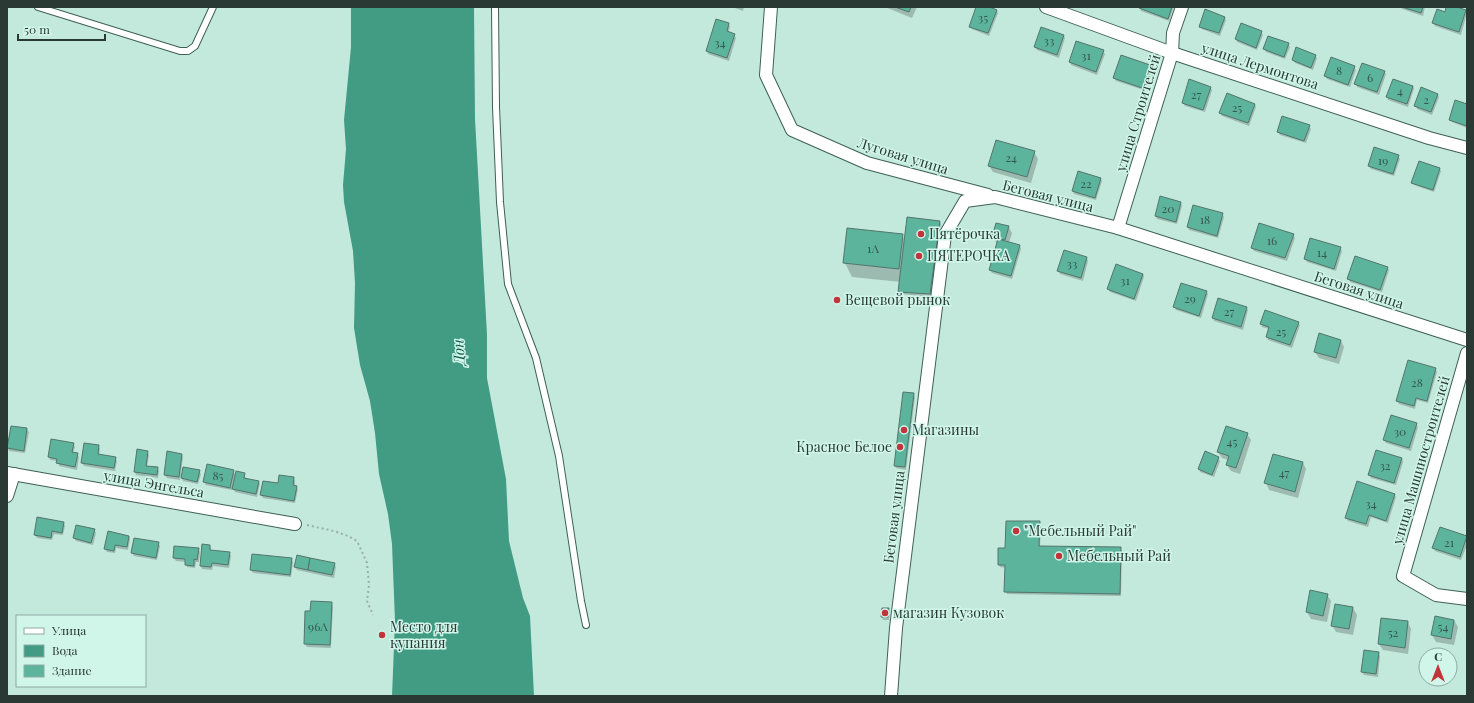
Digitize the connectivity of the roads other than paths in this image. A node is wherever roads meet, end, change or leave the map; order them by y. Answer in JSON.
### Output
{"nodes":[{"id":1,"x":38,"y":7,"type":"edge"},
{"id":2,"x":213,"y":7,"type":"edge"},
{"id":3,"x":495,"y":7,"type":"edge"},
{"id":4,"x":771,"y":7,"type":"edge"},
{"id":5,"x":1046,"y":7,"type":"edge"},
{"id":6,"x":1182,"y":7,"type":"edge"},
{"id":7,"x":1172,"y":53,"type":"junction"},
{"id":8,"x":1467,"y":148,"type":"edge"},
{"id":9,"x":995,"y":197,"type":"junction"},
{"id":10,"x":1118,"y":228,"type":"junction"},
{"id":11,"x":1467,"y":340,"type":"edge"},
{"id":12,"x":1467,"y":353,"type":"edge"},
{"id":13,"x":10,"y":474,"type":"edge"},
{"id":14,"x":7,"y":496,"type":"edge"},
{"id":15,"x":296,"y":524,"type":"road end"},
{"id":16,"x":1467,"y":599,"type":"edge"},
{"id":17,"x":586,"y":625,"type":"dead end"},
{"id":18,"x":891,"y":696,"type":"edge"}],
"edges":[{"from":1,"to":2,"type":"lane"},
{"from":3,"to":17,"type":"lane"},
{"from":4,"to":9,"type":"street","name":"Луговая улица"},
{"from":5,"to":7,"type":"street","name":"улица Лермонтова"},
{"from":6,"to":7,"type":"street","name":"улица Строителей"},
{"from":7,"to":8,"type":"street","name":"улица Лермонтова"},
{"from":7,"to":10,"type":"street","name":"улица Строителей"},
{"from":9,"to":10,"type":"street","name":"Беговая улица"},
{"from":9,"to":18,"type":"street","name":"Беговая улица"},
{"from":10,"to":11,"type":"street","name":"Беговая улица"},
{"from":12,"to":16,"type":"street","name":"улица Машиностроителей"},
{"from":13,"to":14,"type":"street"},
{"from":13,"to":15,"type":"street","name":"улица Энгельса"}]}
